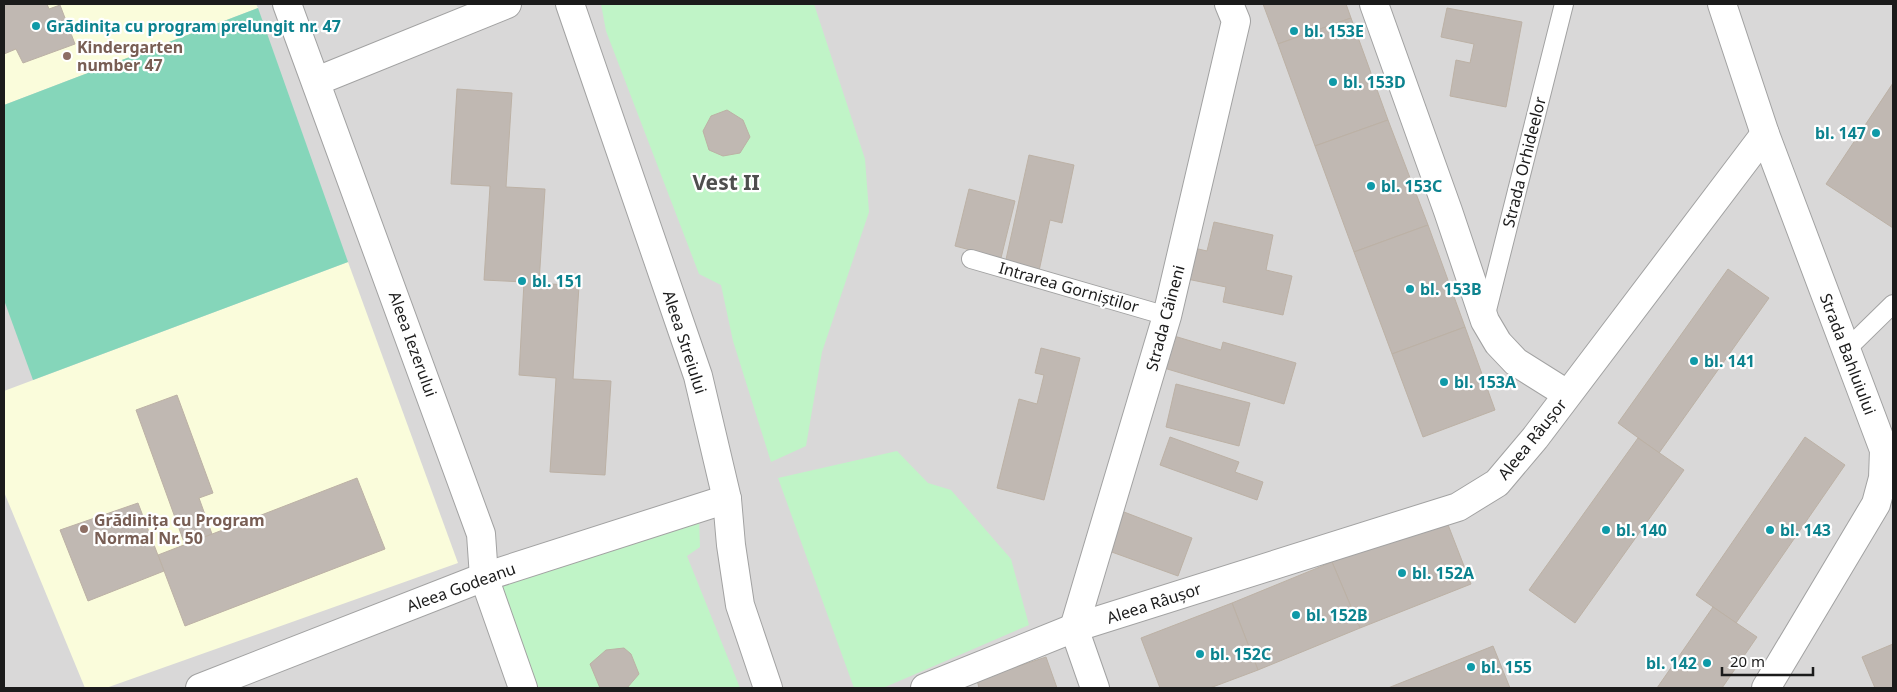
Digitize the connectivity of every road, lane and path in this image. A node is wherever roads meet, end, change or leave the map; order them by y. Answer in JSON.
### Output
{"nodes":[{"id":1,"x":287,"y":4,"type":"edge"},
{"id":2,"x":507,"y":4,"type":"edge"},
{"id":3,"x":570,"y":4,"type":"edge"},
{"id":4,"x":1230,"y":4,"type":"edge"},
{"id":5,"x":1374,"y":4,"type":"edge"},
{"id":6,"x":1564,"y":4,"type":"edge"},
{"id":7,"x":1722,"y":4,"type":"edge"},
{"id":8,"x":317,"y":80,"type":"junction"},
{"id":9,"x":1765,"y":134,"type":"junction"},
{"id":10,"x":971,"y":258,"type":"dead end"},
{"id":11,"x":1893,"y":304,"type":"edge"},
{"id":12,"x":1167,"y":316,"type":"junction"},
{"id":13,"x":1485,"y":321,"type":"junction"},
{"id":14,"x":1846,"y":350,"type":"junction"},
{"id":15,"x":1567,"y":394,"type":"junction"},
{"id":16,"x":727,"y":499,"type":"junction"},
{"id":17,"x":484,"y":577,"type":"junction"},
{"id":18,"x":1074,"y":628,"type":"junction"},
{"id":19,"x":200,"y":688,"type":"edge"},
{"id":20,"x":523,"y":688,"type":"edge"},
{"id":21,"x":768,"y":688,"type":"edge"},
{"id":22,"x":925,"y":688,"type":"edge"},
{"id":23,"x":1095,"y":688,"type":"edge"},
{"id":24,"x":1766,"y":688,"type":"edge"}],
"edges":[{"from":1,"to":8,"type":"street","name":"Aleea Iezerului"},
{"from":2,"to":8,"type":"street"},
{"from":3,"to":16,"type":"street","name":"Aleea Streiului"},
{"from":4,"to":12,"type":"street","name":"Strada Câineni"},
{"from":5,"to":13,"type":"street"},
{"from":6,"to":13,"type":"lane","name":"Strada Orhideelor"},
{"from":7,"to":9,"type":"street","name":"Strada Bahluiului"},
{"from":8,"to":17,"type":"street","name":"Aleea Iezerului"},
{"from":9,"to":14,"type":"street","name":"Strada Bahluiului"},
{"from":9,"to":15,"type":"street","name":"Aleea Râușor"},
{"from":10,"to":12,"type":"lane","name":"Intrarea Gorniștilor"},
{"from":11,"to":14,"type":"lane"},
{"from":12,"to":18,"type":"street","name":"Strada Câineni"},
{"from":13,"to":15,"type":"street"},
{"from":14,"to":24,"type":"street","name":"Strada Bahluiului"},
{"from":15,"to":18,"type":"street","name":"Aleea Râușor"},
{"from":16,"to":17,"type":"street","name":"Aleea Godeanu"},
{"from":16,"to":21,"type":"street","name":"Aleea Streiului"},
{"from":17,"to":19,"type":"street","name":"Aleea Godeanu"},
{"from":17,"to":20,"type":"street","name":"Aleea Iezerului"},
{"from":18,"to":22,"type":"street"},
{"from":18,"to":23,"type":"street"}]}
